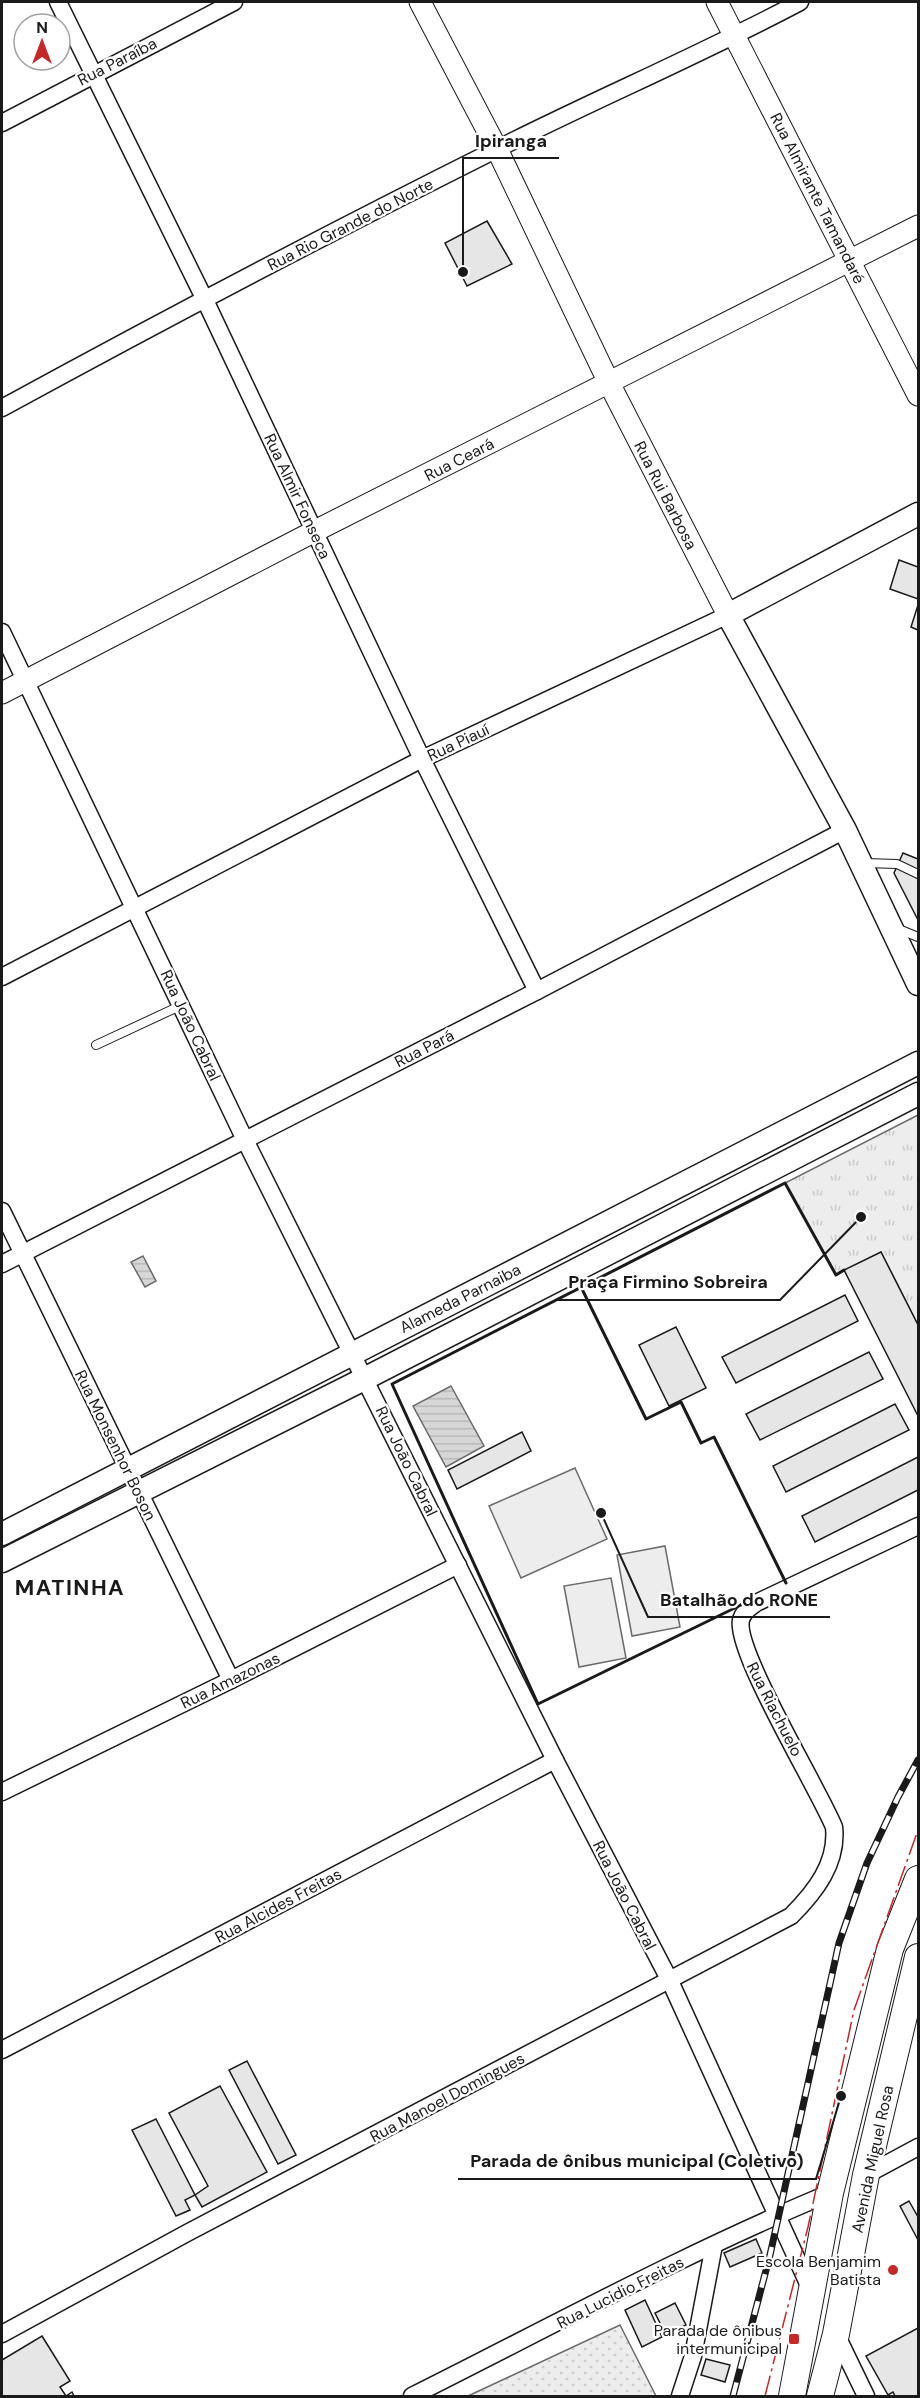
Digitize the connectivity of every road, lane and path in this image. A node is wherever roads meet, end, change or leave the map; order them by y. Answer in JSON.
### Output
{"nodes":[{"id":1,"x":58,"y":2,"type":"edge"},
{"id":2,"x":234,"y":2,"type":"edge"},
{"id":3,"x":420,"y":2,"type":"edge"},
{"id":4,"x":717,"y":2,"type":"edge"},
{"id":5,"x":800,"y":2,"type":"edge"},
{"id":6,"x":734,"y":37,"type":"junction"},
{"id":7,"x":92,"y":74,"type":"junction"},
{"id":8,"x":2,"y":123,"type":"edge"},
{"id":9,"x":497,"y":149,"type":"junction"},
{"id":10,"x":918,"y":226,"type":"edge"},
{"id":11,"x":850,"y":260,"type":"junction"},
{"id":12,"x":204,"y":298,"type":"junction"},
{"id":13,"x":609,"y":383,"type":"junction"},
{"id":14,"x":918,"y":395,"type":"edge"},
{"id":15,"x":2,"y":408,"type":"edge"},
{"id":16,"x":918,"y":514,"type":"edge"},
{"id":17,"x":315,"y":531,"type":"junction"},
{"id":18,"x":728,"y":615,"type":"junction"},
{"id":19,"x":2,"y":632,"type":"edge"},
{"id":20,"x":25,"y":680,"type":"junction"},
{"id":21,"x":2,"y":693,"type":"edge"},
{"id":22,"x":422,"y":759,"type":"junction"},
{"id":23,"x":845,"y":830,"type":"junction"},
{"id":24,"x":861,"y":863,"type":"junction"},
{"id":25,"x":918,"y":874,"type":"edge"},
{"id":26,"x":135,"y":907,"type":"junction"},
{"id":27,"x":892,"y":927,"type":"junction"},
{"id":28,"x":918,"y":936,"type":"edge"},
{"id":29,"x":2,"y":977,"type":"edge"},
{"id":30,"x":918,"y":981,"type":"edge"},
{"id":31,"x":537,"y":991,"type":"junction"},
{"id":32,"x":182,"y":1005,"type":"junction"},
{"id":33,"x":96,"y":1045,"type":"dead end"},
{"id":34,"x":918,"y":1063,"type":"edge"},
{"id":35,"x":918,"y":1094,"type":"edge"},
{"id":36,"x":245,"y":1140,"type":"junction"},
{"id":37,"x":2,"y":1211,"type":"edge"},
{"id":38,"x":631,"y":1212,"type":"junction"},
{"id":39,"x":643,"y":1235,"type":"junction"},
{"id":40,"x":22,"y":1253,"type":"junction"},
{"id":41,"x":2,"y":1264,"type":"edge"},
{"id":42,"x":353,"y":1352,"type":"junction"},
{"id":43,"x":366,"y":1378,"type":"junction"},
{"id":44,"x":127,"y":1468,"type":"junction"},
{"id":45,"x":139,"y":1491,"type":"junction"},
{"id":46,"x":918,"y":1526,"type":"edge"},
{"id":47,"x":2,"y":1534,"type":"edge"},
{"id":48,"x":2,"y":1561,"type":"edge"},
{"id":49,"x":458,"y":1565,"type":"junction"},
{"id":50,"x":231,"y":1680,"type":"junction"},
{"id":51,"x":555,"y":1760,"type":"junction"},
{"id":52,"x":2,"y":1792,"type":"edge"},
{"id":53,"x":829,"y":1816,"type":"joint"},
{"id":54,"x":918,"y":1879,"type":"edge"},
{"id":55,"x":918,"y":1956,"type":"edge"},
{"id":56,"x":670,"y":1981,"type":"junction"},
{"id":57,"x":2,"y":2050,"type":"edge"},
{"id":58,"x":918,"y":2147,"type":"edge"},
{"id":59,"x":866,"y":2175,"type":"junction"},
{"id":60,"x":830,"y":2193,"type":"junction"},
{"id":61,"x":776,"y":2216,"type":"junction"},
{"id":62,"x":714,"y":2246,"type":"junction"},
{"id":63,"x":811,"y":2289,"type":"junction"},
{"id":64,"x":2,"y":2334,"type":"edge"},
{"id":65,"x":836,"y":2334,"type":"junction"},
{"id":66,"x":412,"y":2397,"type":"edge"},
{"id":67,"x":680,"y":2397,"type":"edge"},
{"id":68,"x":792,"y":2397,"type":"edge"},
{"id":69,"x":820,"y":2397,"type":"edge"},
{"id":70,"x":866,"y":2397,"type":"edge"}],
"edges":[{"from":1,"to":7,"type":"street","name":"Rua Almir Fonseca"},
{"from":2,"to":7,"type":"street","name":"Rua Paraíba"},
{"from":3,"to":9,"type":"street","name":"Rua Rui Barbosa"},
{"from":4,"to":6,"type":"street","name":"Rua Almirante Tamandaré"},
{"from":5,"to":6,"type":"street","name":"Rua Rio Grande do Norte"},
{"from":6,"to":9,"type":"street","name":"Rua Rio Grande do Norte"},
{"from":6,"to":11,"type":"street","name":"Rua Almirante Tamandaré"},
{"from":7,"to":8,"type":"street","name":"Rua Paraíba"},
{"from":7,"to":12,"type":"street","name":"Rua Almir Fonseca"},
{"from":9,"to":12,"type":"street","name":"Rua Rio Grande do Norte"},
{"from":9,"to":13,"type":"street","name":"Rua Rui Barbosa"},
{"from":10,"to":11,"type":"street","name":"Rua Ceará"},
{"from":11,"to":13,"type":"street","name":"Rua Ceará"},
{"from":11,"to":14,"type":"street","name":"Rua Almirante Tamandaré"},
{"from":12,"to":15,"type":"street","name":"Rua Rio Grande do Norte"},
{"from":12,"to":17,"type":"street","name":"Rua Almir Fonseca"},
{"from":13,"to":17,"type":"street","name":"Rua Ceará"},
{"from":13,"to":18,"type":"street","name":"Rua Rui Barbosa"},
{"from":16,"to":18,"type":"main road","name":"Rua Piauí"},
{"from":17,"to":20,"type":"street","name":"Rua Ceará"},
{"from":17,"to":22,"type":"street","name":"Rua Almir Fonseca"},
{"from":18,"to":22,"type":"street","name":"Rua Piauí"},
{"from":18,"to":23,"type":"main road","name":"Rua Rui Barbosa"},
{"from":19,"to":20,"type":"street","name":"Rua João Cabral"},
{"from":20,"to":21,"type":"street","name":"Rua Ceará"},
{"from":20,"to":26,"type":"street","name":"Rua João Cabral"},
{"from":22,"to":26,"type":"street","name":"Rua Piauí"},
{"from":22,"to":31,"type":"street","name":"Rua Almir Fonseca"},
{"from":23,"to":24,"type":"main road","name":"Rua Rui Barbosa"},
{"from":23,"to":31,"type":"street","name":"Rua Pará"},
{"from":24,"to":25,"type":"lane"},
{"from":24,"to":27,"type":"main road","name":"Rua Rui Barbosa"},
{"from":26,"to":29,"type":"street","name":"Rua Piauí"},
{"from":26,"to":32,"type":"street","name":"Rua João Cabral"},
{"from":27,"to":28,"type":"lane"},
{"from":27,"to":30,"type":"main road","name":"Rua Rui Barbosa"},
{"from":31,"to":36,"type":"street","name":"Rua Pará"},
{"from":32,"to":33,"type":"lane"},
{"from":32,"to":36,"type":"street","name":"Rua João Cabral"},
{"from":34,"to":38,"type":"main road","name":"Alameda Parnaiba"},
{"from":35,"to":39,"type":"main road","name":"Alameda Parnaiba"},
{"from":36,"to":40,"type":"street","name":"Rua Pará"},
{"from":36,"to":42,"type":"street","name":"Rua João Cabral"},
{"from":37,"to":40,"type":"street","name":"Rua Monsenhor Boson"},
{"from":38,"to":39,"type":"main road"},
{"from":38,"to":42,"type":"main road","name":"Alameda Parnaiba"},
{"from":39,"to":43,"type":"main road","name":"Alameda Parnaiba"},
{"from":40,"to":41,"type":"street","name":"Rua Pará"},
{"from":40,"to":44,"type":"street","name":"Rua Monsenhor Boson"},
{"from":42,"to":43,"type":"street","name":"Rua João Cabral"},
{"from":42,"to":44,"type":"main road","name":"Alameda Parnaiba"},
{"from":43,"to":45,"type":"main road","name":"Alameda Parnaiba"},
{"from":43,"to":49,"type":"street","name":"Rua João Cabral"},
{"from":44,"to":45,"type":"street","name":"Rua Monsenhor Boson"},
{"from":44,"to":47,"type":"main road","name":"Alameda Parnaiba"},
{"from":45,"to":48,"type":"main road","name":"Alameda Parnaiba"},
{"from":45,"to":50,"type":"street","name":"Rua Monsenhor Boson"},
{"from":46,"to":53,"type":"street","name":"Rua Riachuelo"},
{"from":49,"to":50,"type":"street","name":"Rua Amazonas"},
{"from":49,"to":51,"type":"street","name":"Rua João Cabral"},
{"from":50,"to":52,"type":"street","name":"Rua Amazonas"},
{"from":51,"to":56,"type":"street","name":"Rua João Cabral"},
{"from":51,"to":57,"type":"street","name":"Rua Alcides Freitas"},
{"from":53,"to":56,"type":"street","name":"Rua Manoel Domingues"},
{"from":54,"to":60,"type":"main road","name":"Avenida Miguel Rosa"},
{"from":55,"to":59,"type":"main road","name":"Avenida Miguel Rosa"},
{"from":56,"to":61,"type":"street","name":"Rua João Cabral"},
{"from":56,"to":64,"type":"street","name":"Rua Manoel Domingues"},
{"from":58,"to":59,"type":"street"},
{"from":59,"to":65,"type":"main road","name":"Avenida Miguel Rosa"},
{"from":60,"to":61,"type":"street","name":"Rua Lucidio Freitas"},
{"from":60,"to":63,"type":"main road","name":"Avenida Miguel Rosa"},
{"from":61,"to":62,"type":"street","name":"Rua Lucidio Freitas"},
{"from":61,"to":63,"type":"street","name":"Rua João Cabral"},
{"from":62,"to":66,"type":"street","name":"Rua Lucidio Freitas"},
{"from":62,"to":67,"type":"street"},
{"from":63,"to":68,"type":"main road","name":"Avenida Miguel Rosa"},
{"from":65,"to":69,"type":"main road","name":"Avenida Miguel Rosa"},
{"from":65,"to":70,"type":"street"}]}
